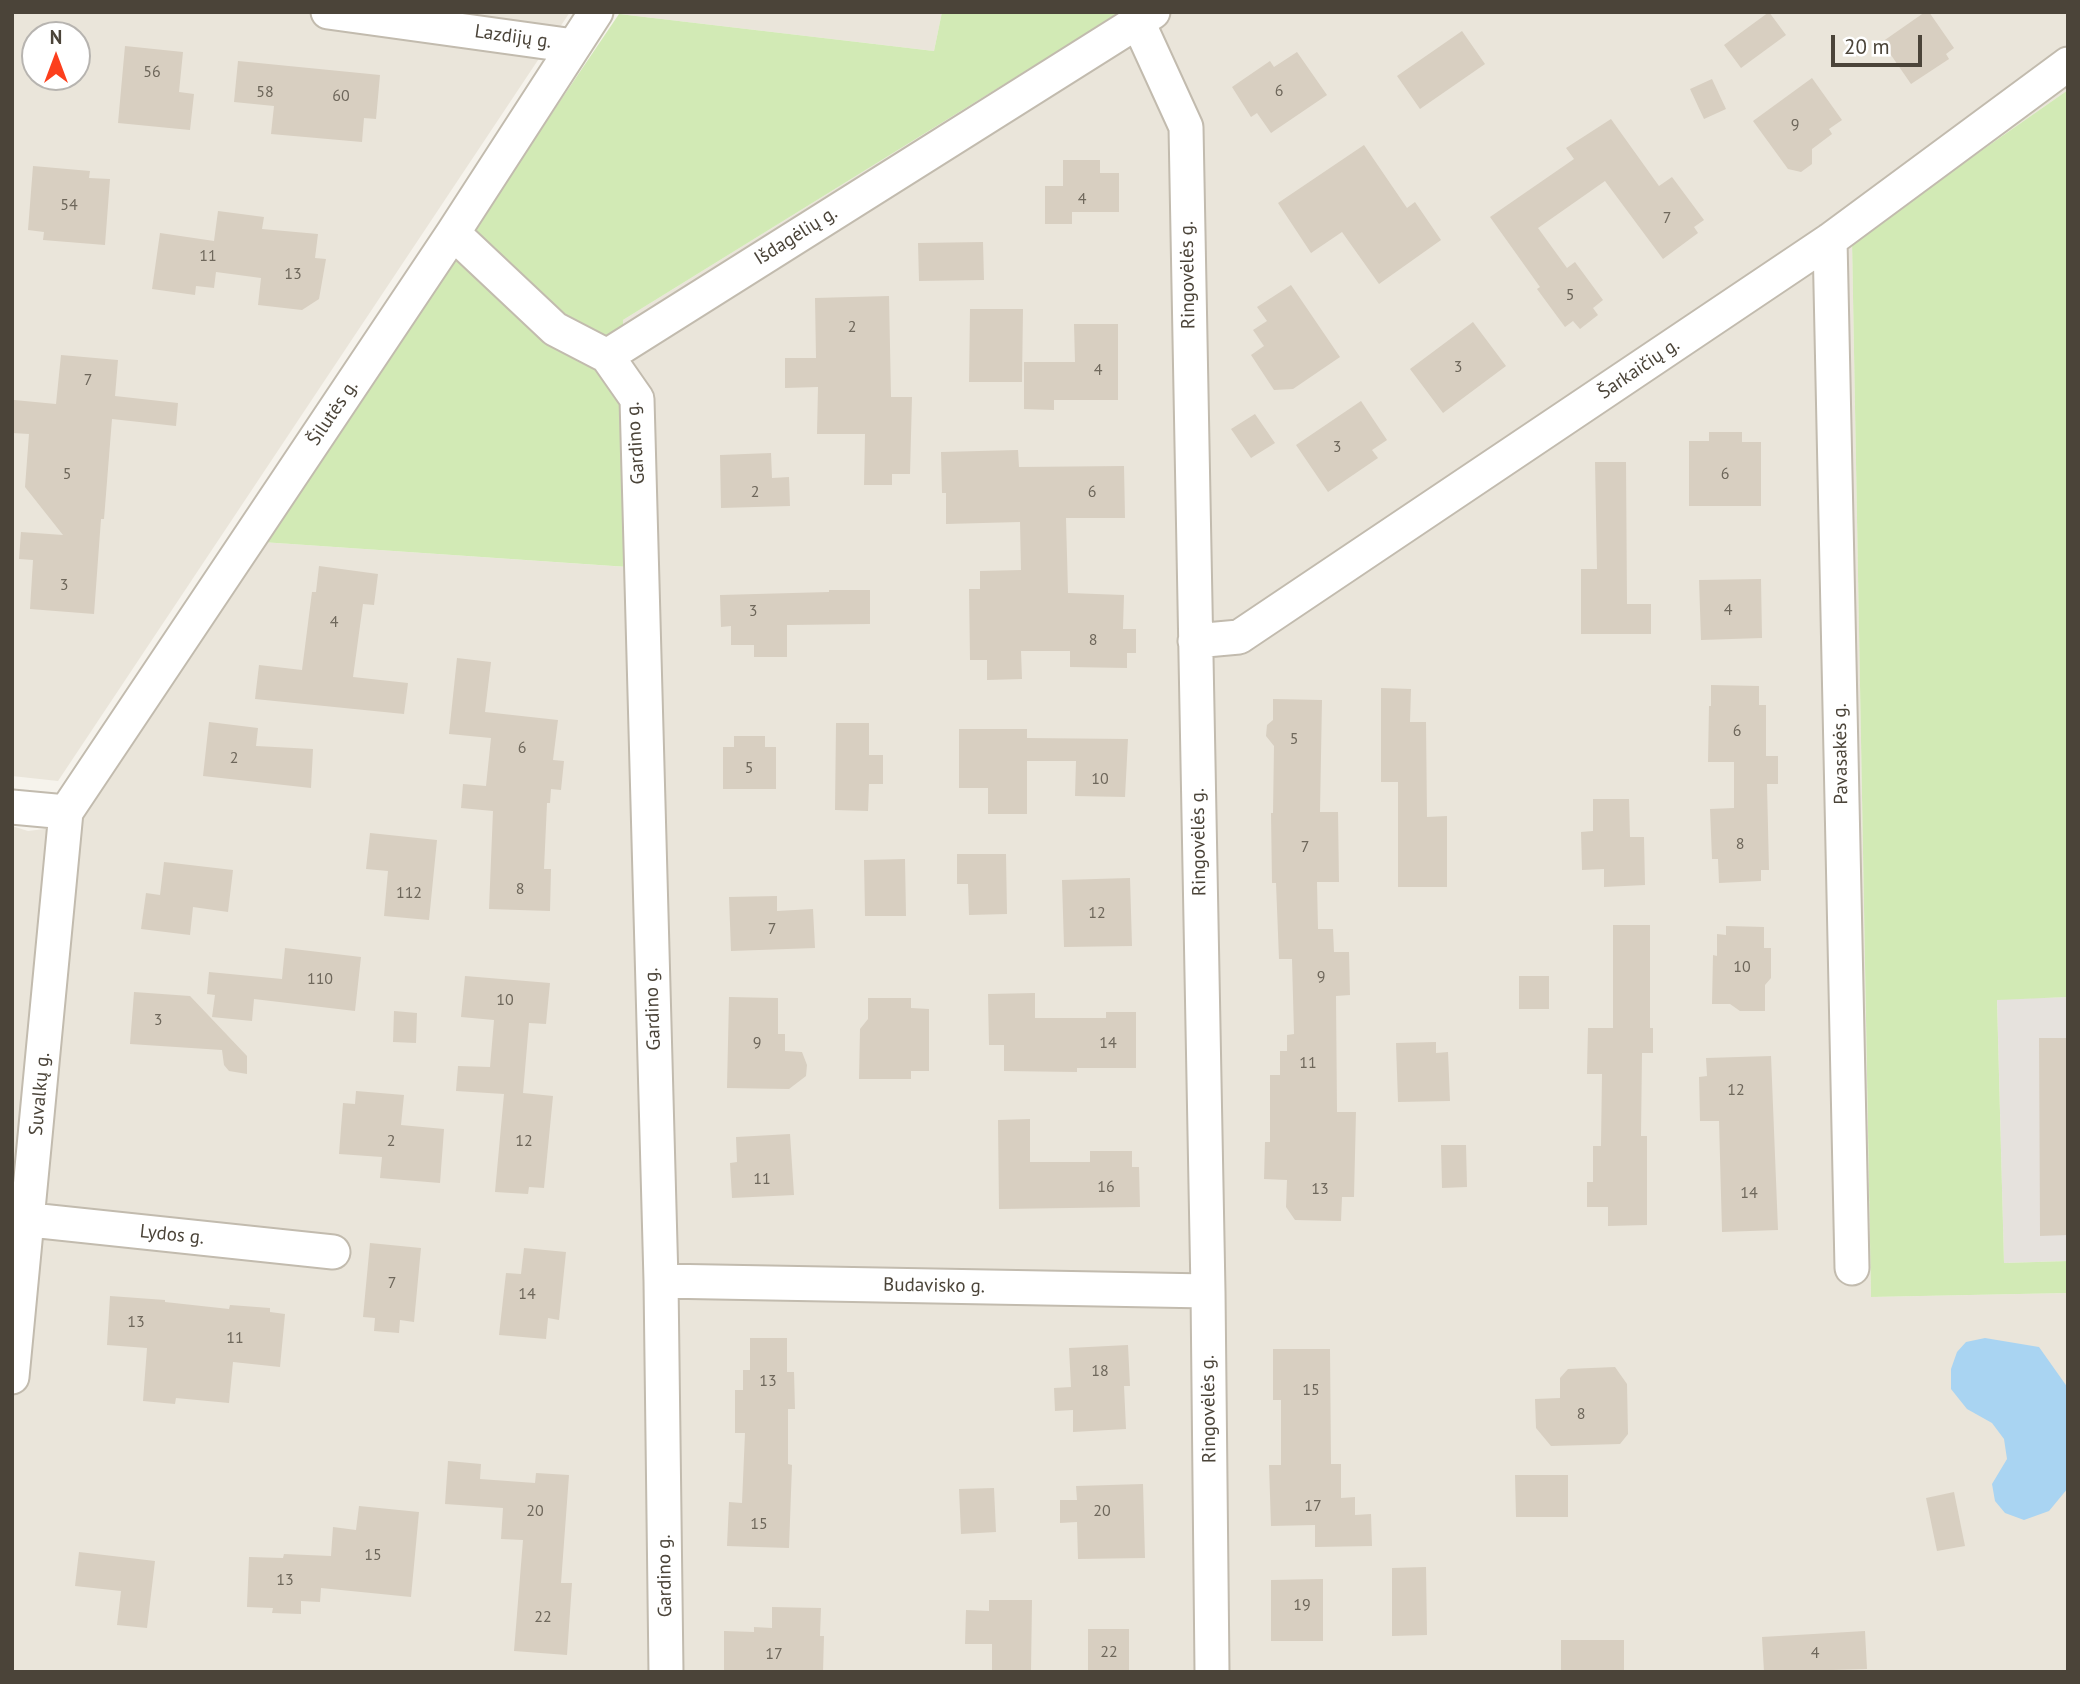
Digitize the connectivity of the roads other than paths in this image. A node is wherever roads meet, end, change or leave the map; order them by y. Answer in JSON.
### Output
{"nodes":[{"id":1,"x":328,"y":12,"type":"edge"},
{"id":2,"x":596,"y":12,"type":"edge"},
{"id":3,"x":1145,"y":17,"type":"edge"},
{"id":4,"x":574,"y":46,"type":"junction"},
{"id":5,"x":2068,"y":64,"type":"edge"},
{"id":6,"x":453,"y":233,"type":"junction"},
{"id":7,"x":1830,"y":240,"type":"junction"},
{"id":8,"x":607,"y":356,"type":"junction"},
{"id":9,"x":1195,"y":640,"type":"junction"},
{"id":10,"x":12,"y":807,"type":"edge"},
{"id":11,"x":66,"y":812,"type":"junction"},
{"id":12,"x":20,"y":1219,"type":"edge"},
{"id":13,"x":333,"y":1252,"type":"dead end"},
{"id":14,"x":1852,"y":1268,"type":"dead end"},
{"id":15,"x":661,"y":1281,"type":"junction"},
{"id":16,"x":1208,"y":1291,"type":"junction"},
{"id":17,"x":12,"y":1377,"type":"edge"},
{"id":18,"x":666,"y":1672,"type":"edge"},
{"id":19,"x":1212,"y":1672,"type":"edge"}],
"edges":[{"from":1,"to":4,"type":"street","name":"Lazdijų g."},
{"from":2,"to":4,"type":"street","name":"Šilutės g."},
{"from":3,"to":8,"type":"street","name":"Išdagėlių g."},
{"from":3,"to":9,"type":"street","name":"Ringovėlės g."},
{"from":4,"to":6,"type":"street","name":"Šilutės g."},
{"from":5,"to":7,"type":"street","name":"Šarkaičių g."},
{"from":6,"to":8,"type":"street"},
{"from":6,"to":11,"type":"street","name":"Šilutės g."},
{"from":7,"to":9,"type":"street","name":"Šarkaičių g."},
{"from":7,"to":14,"type":"street","name":"Pavasakės g."},
{"from":8,"to":15,"type":"street","name":"Gardino g."},
{"from":9,"to":16,"type":"street","name":"Ringovėlės g."},
{"from":10,"to":11,"type":"street"},
{"from":11,"to":12,"type":"street","name":"Suvalkų g."},
{"from":12,"to":13,"type":"street","name":"Lydos g."},
{"from":12,"to":17,"type":"street","name":"Suvalkų g."},
{"from":15,"to":16,"type":"street","name":"Budavisko g."},
{"from":15,"to":18,"type":"street","name":"Gardino g."},
{"from":16,"to":19,"type":"street","name":"Ringovėlės g."}]}
